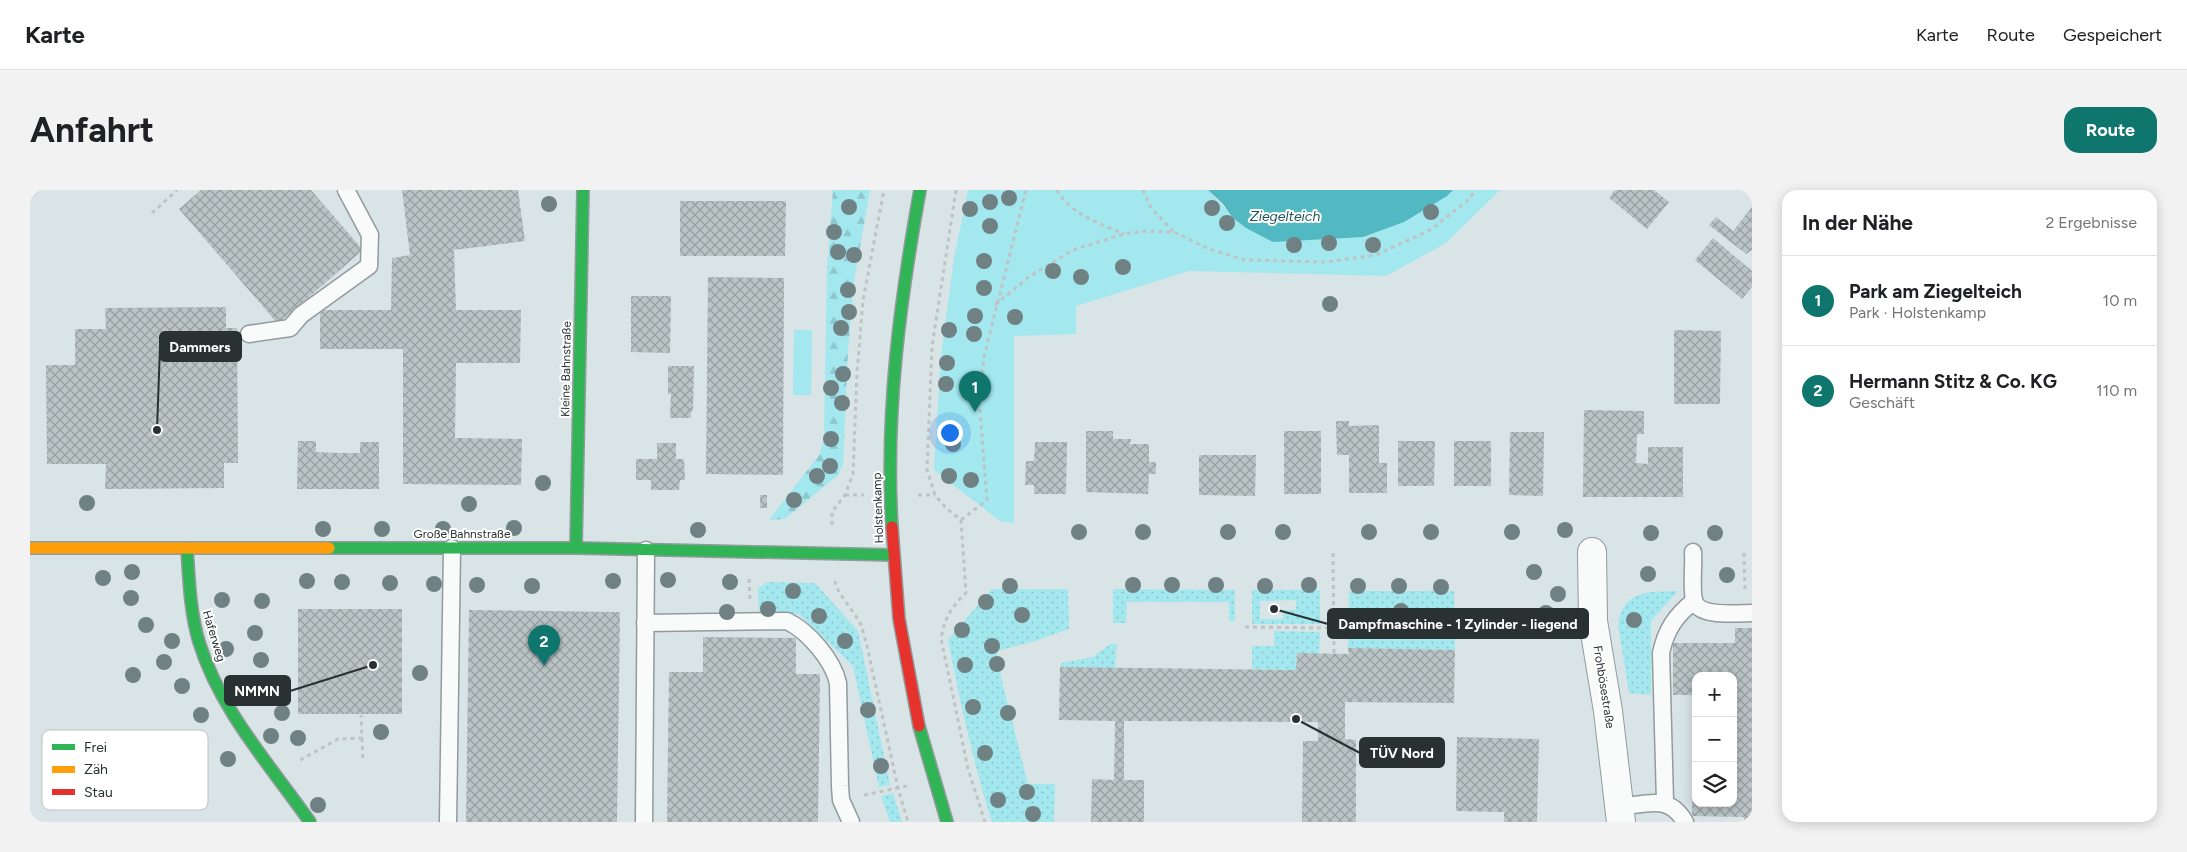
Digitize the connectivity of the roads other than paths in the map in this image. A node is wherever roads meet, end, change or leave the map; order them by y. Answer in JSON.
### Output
{"nodes":[{"id":1,"x":346,"y":190,"type":"edge"},
{"id":2,"x":583,"y":190,"type":"edge"},
{"id":3,"x":920,"y":190,"type":"edge"},
{"id":4,"x":249,"y":334,"type":"dead end"},
{"id":5,"x":30,"y":548,"type":"edge"},
{"id":6,"x":187,"y":548,"type":"junction"},
{"id":7,"x":452,"y":548,"type":"junction"},
{"id":8,"x":576,"y":548,"type":"junction"},
{"id":9,"x":646,"y":550,"type":"junction"},
{"id":10,"x":1592,"y":552,"type":"dead end"},
{"id":11,"x":1693,"y":552,"type":"dead end"},
{"id":12,"x":894,"y":555,"type":"junction"},
{"id":13,"x":1694,"y":602,"type":"junction"},
{"id":14,"x":1749,"y":613,"type":"edge"},
{"id":15,"x":645,"y":623,"type":"junction"},
{"id":16,"x":1664,"y":802,"type":"junction"},
{"id":17,"x":1621,"y":814,"type":"edge"},
{"id":18,"x":310,"y":822,"type":"edge"},
{"id":19,"x":448,"y":822,"type":"edge"},
{"id":20,"x":644,"y":822,"type":"edge"},
{"id":21,"x":851,"y":822,"type":"edge"},
{"id":22,"x":947,"y":822,"type":"edge"},
{"id":23,"x":1685,"y":822,"type":"edge"}],
"edges":[{"from":1,"to":4,"type":"lane"},
{"from":2,"to":8,"type":"street","name":"Kleine Bahnstraße"},
{"from":3,"to":12,"type":"street","name":"Holstenkamp"},
{"from":5,"to":6,"type":"street","name":"Große Bahnstraße"},
{"from":6,"to":7,"type":"street","name":"Große Bahnstraße"},
{"from":6,"to":18,"type":"street","name":"Haferweg"},
{"from":7,"to":8,"type":"street","name":"Große Bahnstraße"},
{"from":7,"to":19,"type":"lane"},
{"from":8,"to":9,"type":"street","name":"Große Bahnstraße"},
{"from":9,"to":12,"type":"street","name":"Große Bahnstraße"},
{"from":9,"to":15,"type":"lane"},
{"from":10,"to":17,"type":"street","name":"Frohbösestraße"},
{"from":11,"to":13,"type":"lane"},
{"from":12,"to":22,"type":"street","name":"Holstenkamp"},
{"from":13,"to":14,"type":"lane"},
{"from":13,"to":16,"type":"lane"},
{"from":15,"to":20,"type":"lane"},
{"from":15,"to":21,"type":"lane"},
{"from":16,"to":17,"type":"lane"},
{"from":16,"to":23,"type":"lane"}]}
